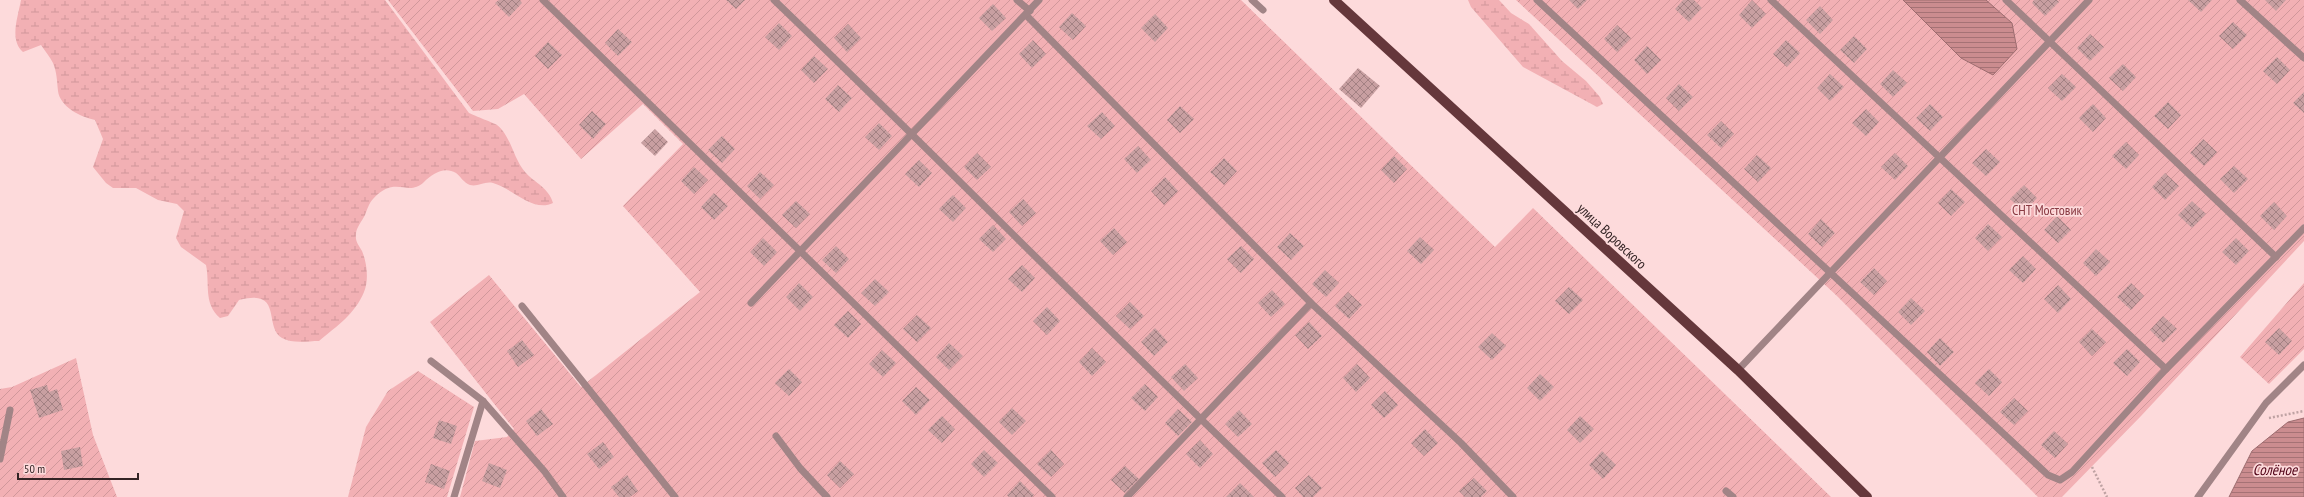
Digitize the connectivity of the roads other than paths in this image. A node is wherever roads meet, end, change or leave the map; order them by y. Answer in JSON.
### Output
{"nodes":[{"id":1,"x":543,"y":0,"type":"edge"},
{"id":2,"x":774,"y":0,"type":"edge"},
{"id":3,"x":1017,"y":0,"type":"edge"},
{"id":4,"x":1039,"y":0,"type":"edge"},
{"id":5,"x":1252,"y":0,"type":"edge"},
{"id":6,"x":1334,"y":0,"type":"edge"},
{"id":7,"x":1537,"y":0,"type":"edge"},
{"id":8,"x":1770,"y":0,"type":"edge"},
{"id":9,"x":2006,"y":0,"type":"edge"},
{"id":10,"x":2089,"y":0,"type":"edge"},
{"id":11,"x":2240,"y":0,"type":"edge"},
{"id":12,"x":1263,"y":10,"type":"dead end"},
{"id":13,"x":1028,"y":13,"type":"junction"},
{"id":14,"x":2050,"y":41,"type":"junction"},
{"id":15,"x":2304,"y":58,"type":"edge"},
{"id":16,"x":912,"y":133,"type":"junction"},
{"id":17,"x":1940,"y":158,"type":"junction"},
{"id":18,"x":2304,"y":228,"type":"edge"},
{"id":19,"x":799,"y":251,"type":"junction"},
{"id":20,"x":2276,"y":257,"type":"junction"},
{"id":21,"x":1831,"y":273,"type":"junction"},
{"id":22,"x":751,"y":303,"type":"dead end"},
{"id":23,"x":1311,"y":303,"type":"junction"},
{"id":24,"x":522,"y":306,"type":"dead end"},
{"id":25,"x":431,"y":361,"type":"dead end"},
{"id":26,"x":2304,"y":365,"type":"edge"},
{"id":27,"x":2166,"y":369,"type":"junction"},
{"id":28,"x":1738,"y":370,"type":"junction"},
{"id":29,"x":483,"y":401,"type":"junction"},
{"id":30,"x":10,"y":410,"type":"dead end"},
{"id":31,"x":1200,"y":419,"type":"junction"},
{"id":32,"x":776,"y":436,"type":"dead end"},
{"id":33,"x":0,"y":459,"type":"edge"},
{"id":34,"x":1726,"y":491,"type":"dead end"},
{"id":35,"x":454,"y":497,"type":"edge"},
{"id":36,"x":563,"y":497,"type":"edge"},
{"id":37,"x":675,"y":497,"type":"edge"},
{"id":38,"x":827,"y":497,"type":"edge"},
{"id":39,"x":1052,"y":497,"type":"edge"},
{"id":40,"x":1127,"y":497,"type":"edge"},
{"id":41,"x":1282,"y":497,"type":"edge"},
{"id":42,"x":1513,"y":497,"type":"edge"},
{"id":43,"x":1733,"y":497,"type":"edge"},
{"id":44,"x":1867,"y":497,"type":"edge"},
{"id":45,"x":2198,"y":497,"type":"edge"}],
"edges":[{"from":1,"to":19,"type":"lane"},
{"from":2,"to":16,"type":"lane"},
{"from":3,"to":13,"type":"lane"},
{"from":4,"to":13,"type":"lane"},
{"from":5,"to":12,"type":"lane"},
{"from":6,"to":28,"type":"main road","name":"улица Воровского"},
{"from":7,"to":21,"type":"lane"},
{"from":8,"to":17,"type":"lane"},
{"from":9,"to":14,"type":"lane"},
{"from":10,"to":14,"type":"lane"},
{"from":11,"to":15,"type":"lane"},
{"from":13,"to":16,"type":"lane"},
{"from":13,"to":23,"type":"lane"},
{"from":14,"to":17,"type":"lane"},
{"from":14,"to":20,"type":"lane"},
{"from":16,"to":19,"type":"lane"},
{"from":16,"to":31,"type":"lane"},
{"from":17,"to":21,"type":"lane"},
{"from":17,"to":27,"type":"lane"},
{"from":18,"to":20,"type":"lane"},
{"from":19,"to":22,"type":"lane"},
{"from":19,"to":39,"type":"lane"},
{"from":20,"to":27,"type":"lane"},
{"from":21,"to":27,"type":"lane"},
{"from":21,"to":28,"type":"lane"},
{"from":23,"to":31,"type":"lane"},
{"from":23,"to":42,"type":"lane"},
{"from":24,"to":37,"type":"lane"},
{"from":25,"to":29,"type":"lane"},
{"from":26,"to":45,"type":"lane"},
{"from":28,"to":44,"type":"main road","name":"улица Воровского"},
{"from":29,"to":35,"type":"lane"},
{"from":29,"to":36,"type":"lane"},
{"from":30,"to":33,"type":"lane"},
{"from":31,"to":40,"type":"lane"},
{"from":31,"to":41,"type":"lane"},
{"from":32,"to":38,"type":"lane"},
{"from":34,"to":43,"type":"lane"}]}
